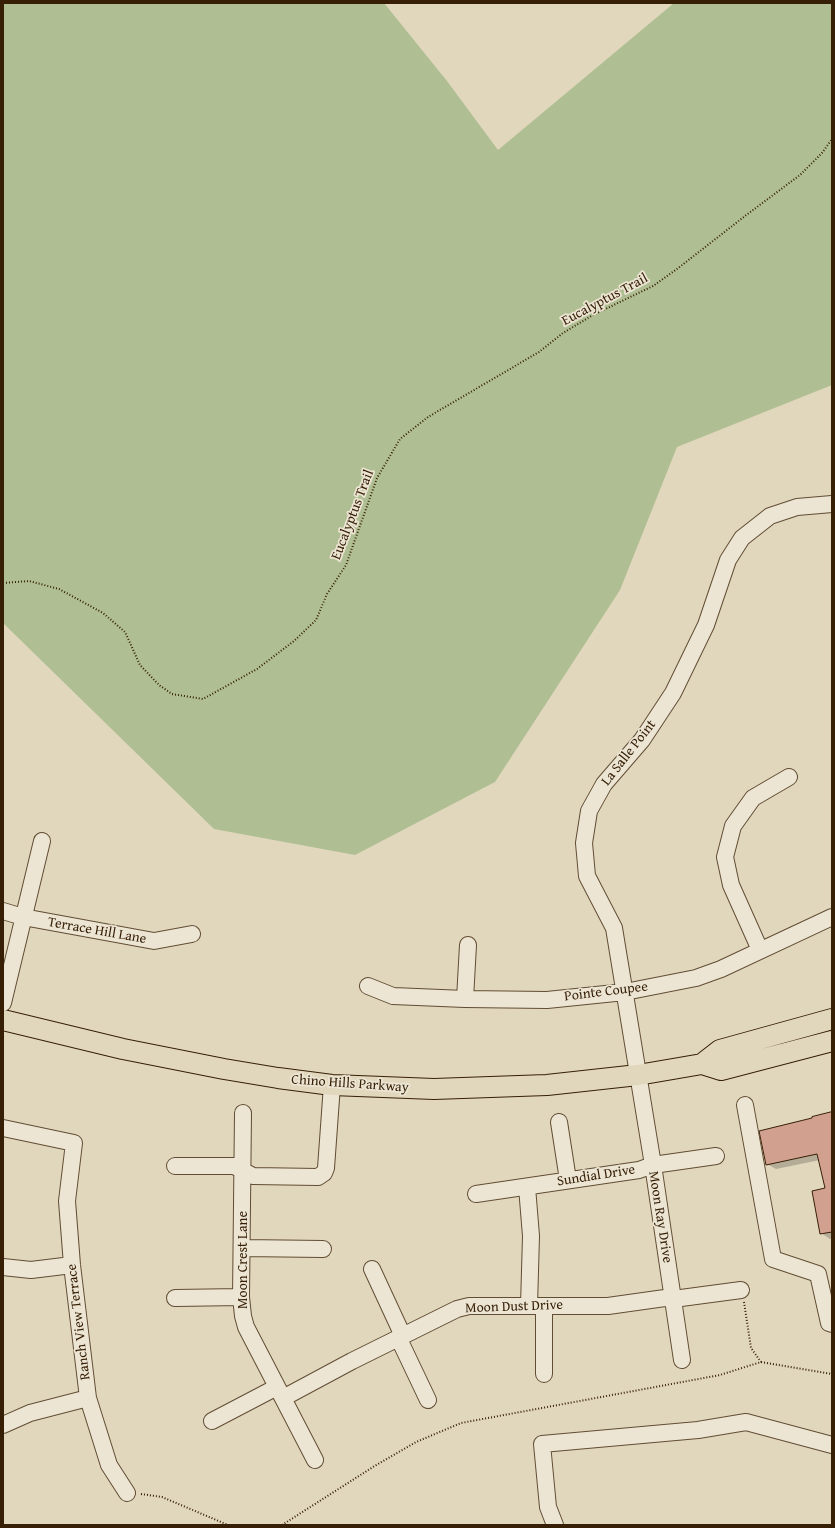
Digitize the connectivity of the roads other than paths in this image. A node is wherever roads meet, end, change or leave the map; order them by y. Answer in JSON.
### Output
{"nodes":[{"id":1,"x":832,"y":504,"type":"edge"},
{"id":2,"x":789,"y":778,"type":"dead end"},
{"id":3,"x":42,"y":841,"type":"dead end"},
{"id":4,"x":3,"y":912,"type":"edge"},
{"id":5,"x":23,"y":917,"type":"junction"},
{"id":6,"x":832,"y":917,"type":"edge"},
{"id":7,"x":192,"y":934,"type":"dead end"},
{"id":8,"x":468,"y":945,"type":"dead end"},
{"id":9,"x":760,"y":950,"type":"junction"},
{"id":10,"x":368,"y":986,"type":"dead end"},
{"id":11,"x":625,"y":992,"type":"junction"},
{"id":12,"x":465,"y":998,"type":"junction"},
{"id":13,"x":3,"y":1003,"type":"edge"},
{"id":14,"x":832,"y":1019,"type":"edge"},
{"id":15,"x":3,"y":1020,"type":"edge"},
{"id":16,"x":832,"y":1041,"type":"edge"},
{"id":17,"x":702,"y":1064,"type":"junction"},
{"id":18,"x":638,"y":1074,"type":"junction"},
{"id":19,"x":332,"y":1085,"type":"junction"},
{"id":20,"x":745,"y":1105,"type":"dead end"},
{"id":21,"x":243,"y":1113,"type":"dead end"},
{"id":22,"x":559,"y":1122,"type":"dead end"},
{"id":23,"x":3,"y":1128,"type":"edge"},
{"id":24,"x":716,"y":1156,"type":"dead end"},
{"id":25,"x":653,"y":1165,"type":"junction"},
{"id":26,"x":175,"y":1166,"type":"dead end"},
{"id":27,"x":243,"y":1172,"type":"junction"},
{"id":28,"x":568,"y":1180,"type":"junction"},
{"id":29,"x":527,"y":1187,"type":"junction"},
{"id":30,"x":476,"y":1194,"type":"dead end"},
{"id":31,"x":243,"y":1248,"type":"junction"},
{"id":32,"x":323,"y":1249,"type":"dead end"},
{"id":33,"x":72,"y":1265,"type":"junction"},
{"id":34,"x":3,"y":1267,"type":"edge"},
{"id":35,"x":372,"y":1269,"type":"dead end"},
{"id":36,"x":741,"y":1290,"type":"road end"},
{"id":37,"x":241,"y":1297,"type":"junction"},
{"id":38,"x":672,"y":1297,"type":"junction"},
{"id":39,"x":175,"y":1298,"type":"dead end"},
{"id":40,"x":536,"y":1306,"type":"junction"},
{"id":41,"x":832,"y":1324,"type":"edge"},
{"id":42,"x":401,"y":1337,"type":"junction"},
{"id":43,"x":682,"y":1360,"type":"dead end"},
{"id":44,"x":544,"y":1374,"type":"dead end"},
{"id":45,"x":280,"y":1392,"type":"junction"},
{"id":46,"x":88,"y":1398,"type":"junction"},
{"id":47,"x":428,"y":1400,"type":"dead end"},
{"id":48,"x":212,"y":1421,"type":"dead end"},
{"id":49,"x":3,"y":1425,"type":"edge"},
{"id":50,"x":832,"y":1445,"type":"edge"},
{"id":51,"x":315,"y":1460,"type":"dead end"},
{"id":52,"x":127,"y":1493,"type":"road end"},
{"id":53,"x":555,"y":1525,"type":"edge"}],
"edges":[{"from":1,"to":11,"type":"street","name":"La Salle Point"},
{"from":2,"to":9,"type":"street"},
{"from":3,"to":5,"type":"street"},
{"from":4,"to":5,"type":"street","name":"Terrace Hill Lane"},
{"from":5,"to":7,"type":"street","name":"Terrace Hill Lane"},
{"from":5,"to":13,"type":"street"},
{"from":6,"to":9,"type":"street","name":"Pointe Coupee"},
{"from":8,"to":12,"type":"street"},
{"from":9,"to":11,"type":"street","name":"Pointe Coupee"},
{"from":10,"to":12,"type":"street","name":"Pointe Coupee"},
{"from":11,"to":12,"type":"street","name":"Pointe Coupee"},
{"from":11,"to":18,"type":"street","name":"La Salle Point"},
{"from":14,"to":17,"type":"main road","name":"Chino Hills Parkway"},
{"from":15,"to":19,"type":"main road","name":"Chino Hills Parkway"},
{"from":16,"to":17,"type":"main road","name":"Chino Hills Parkway"},
{"from":17,"to":18,"type":"main road","name":"Chino Hills Parkway"},
{"from":18,"to":19,"type":"main road","name":"Chino Hills Parkway"},
{"from":18,"to":25,"type":"street","name":"Moon Ray Drive"},
{"from":19,"to":27,"type":"street"},
{"from":20,"to":41,"type":"street"},
{"from":21,"to":27,"type":"street","name":"Moon Crest Lane"},
{"from":22,"to":28,"type":"street"},
{"from":23,"to":33,"type":"street","name":"Ranch View Terrace"},
{"from":24,"to":25,"type":"street","name":"Sundial Drive"},
{"from":25,"to":28,"type":"street","name":"Sundial Drive"},
{"from":25,"to":38,"type":"street","name":"Moon Ray Drive"},
{"from":26,"to":27,"type":"street"},
{"from":27,"to":31,"type":"street","name":"Moon Crest Lane"},
{"from":28,"to":29,"type":"street","name":"Sundial Drive"},
{"from":29,"to":30,"type":"street","name":"Sundial Drive"},
{"from":29,"to":40,"type":"street"},
{"from":31,"to":32,"type":"street"},
{"from":31,"to":37,"type":"street","name":"Moon Crest Lane"},
{"from":33,"to":34,"type":"street"},
{"from":33,"to":46,"type":"street","name":"Ranch View Terrace"},
{"from":35,"to":42,"type":"street"},
{"from":36,"to":38,"type":"street","name":"Moon Dust Drive"},
{"from":37,"to":39,"type":"street"},
{"from":37,"to":45,"type":"street","name":"Moon Crest Lane"},
{"from":38,"to":40,"type":"street","name":"Moon Dust Drive"},
{"from":38,"to":43,"type":"street","name":"Moon Ray Drive"},
{"from":40,"to":42,"type":"street","name":"Moon Dust Drive"},
{"from":40,"to":44,"type":"street"},
{"from":42,"to":45,"type":"street","name":"Moon Dust Drive"},
{"from":42,"to":47,"type":"street"},
{"from":45,"to":48,"type":"street","name":"Moon Dust Drive"},
{"from":45,"to":51,"type":"street","name":"Moon Crest Lane"},
{"from":46,"to":49,"type":"street"},
{"from":46,"to":52,"type":"street","name":"Ranch View Terrace"},
{"from":50,"to":53,"type":"street"}]}
